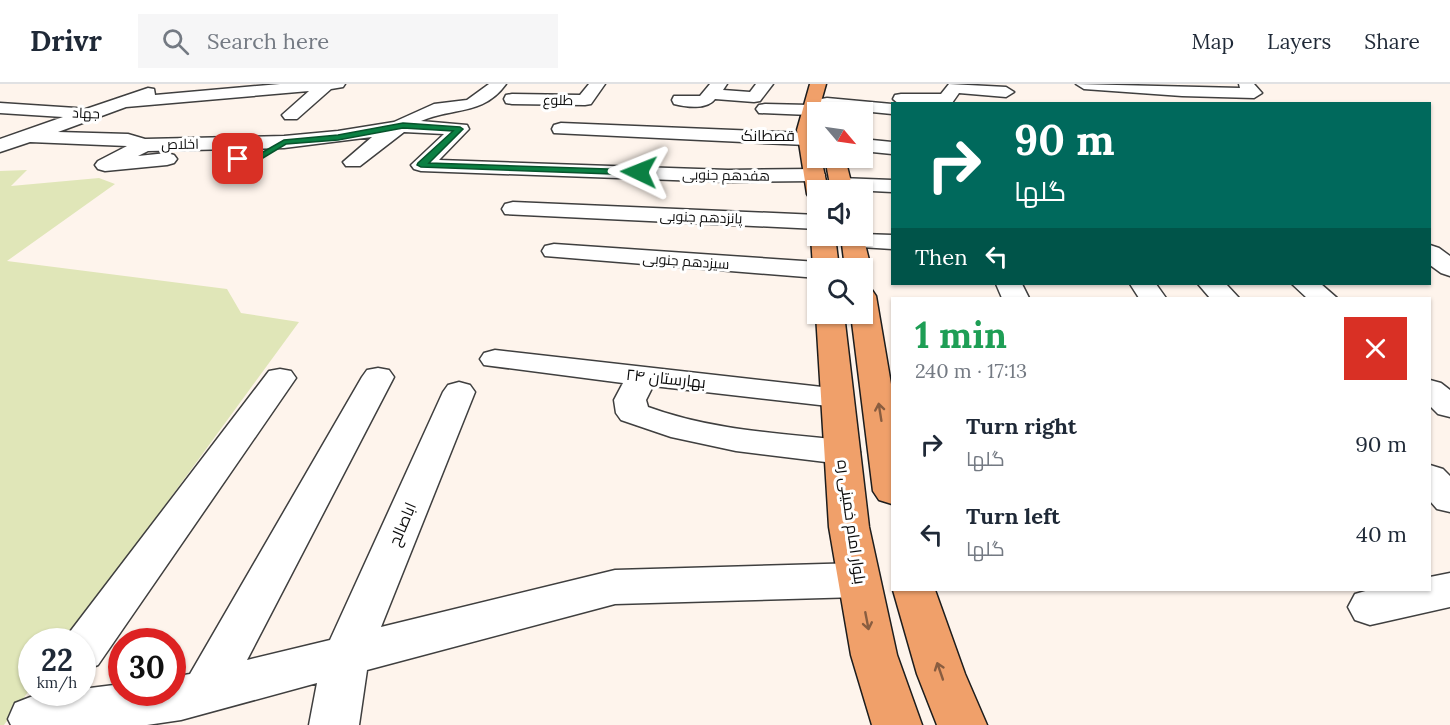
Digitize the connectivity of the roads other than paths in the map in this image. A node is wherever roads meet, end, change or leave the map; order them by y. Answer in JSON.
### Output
{"nodes":[{"id":1,"x":215,"y":84,"type":"edge"},
{"id":2,"x":332,"y":84,"type":"edge"},
{"id":3,"x":498,"y":84,"type":"edge"},
{"id":4,"x":597,"y":84,"type":"edge"},
{"id":5,"x":765,"y":84,"type":"edge"},
{"id":6,"x":818,"y":84,"type":"edge"},
{"id":7,"x":833,"y":84,"type":"edge"},
{"id":8,"x":891,"y":84,"type":"edge"},
{"id":9,"x":1084,"y":84,"type":"edge"},
{"id":10,"x":1246,"y":85,"type":"edge"},
{"id":11,"x":1151,"y":86,"type":"edge"},
{"id":12,"x":716,"y":89,"type":"edge"},
{"id":13,"x":260,"y":90,"type":"junction"},
{"id":14,"x":1006,"y":92,"type":"dead end"},
{"id":15,"x":125,"y":93,"type":"edge"},
{"id":16,"x":953,"y":93,"type":"edge"},
{"id":17,"x":193,"y":95,"type":"junction"},
{"id":18,"x":1188,"y":97,"type":"edge"},
{"id":19,"x":512,"y":99,"type":"dead end"},
{"id":20,"x":680,"y":100,"type":"dead end"},
{"id":21,"x":821,"y":102,"type":"edge"},
{"id":22,"x":825,"y":102,"type":"edge"},
{"id":23,"x":895,"y":102,"type":"edge"},
{"id":24,"x":921,"y":102,"type":"edge"},
{"id":25,"x":0,"y":108,"type":"edge"},
{"id":26,"x":765,"y":109,"type":"dead end"},
{"id":27,"x":807,"y":109,"type":"edge"},
{"id":28,"x":873,"y":109,"type":"edge"},
{"id":29,"x":891,"y":109,"type":"edge"},
{"id":30,"x":234,"y":111,"type":"dead end"},
{"id":31,"x":378,"y":111,"type":"dead end"},
{"id":32,"x":91,"y":114,"type":"junction"},
{"id":33,"x":173,"y":114,"type":"dead end"},
{"id":34,"x":291,"y":115,"type":"dead end"},
{"id":35,"x":411,"y":121,"type":"junction"},
{"id":36,"x":569,"y":132,"type":"dead end"},
{"id":37,"x":28,"y":136,"type":"junction"},
{"id":38,"x":806,"y":138,"type":"joint"},
{"id":39,"x":284,"y":142,"type":"junction"},
{"id":40,"x":144,"y":145,"type":"junction"},
{"id":41,"x":0,"y":146,"type":"edge"},
{"id":42,"x":873,"y":147,"type":"edge"},
{"id":43,"x":891,"y":148,"type":"edge"},
{"id":44,"x":353,"y":162,"type":"dead end"},
{"id":45,"x":815,"y":180,"type":"edge"},
{"id":46,"x":807,"y":183,"type":"edge"},
{"id":47,"x":873,"y":186,"type":"edge"},
{"id":48,"x":891,"y":186,"type":"edge"},
{"id":49,"x":513,"y":209,"type":"dead end"},
{"id":50,"x":807,"y":222,"type":"edge"},
{"id":51,"x":873,"y":240,"type":"edge"},
{"id":52,"x":891,"y":242,"type":"edge"},
{"id":53,"x":554,"y":251,"type":"dead end"},
{"id":54,"x":1431,"y":252,"type":"edge"},
{"id":55,"x":1450,"y":252,"type":"edge"},
{"id":56,"x":1431,"y":253,"type":"edge"},
{"id":57,"x":1450,"y":268,"type":"edge"},
{"id":58,"x":807,"y":269,"type":"edge"},
{"id":59,"x":1212,"y":285,"type":"edge"},
{"id":60,"x":1306,"y":285,"type":"edge"},
{"id":61,"x":1224,"y":297,"type":"edge"},
{"id":62,"x":1322,"y":297,"type":"edge"},
{"id":63,"x":831,"y":324,"type":"edge"},
{"id":64,"x":866,"y":324,"type":"edge"},
{"id":65,"x":495,"y":359,"type":"dead end"},
{"id":66,"x":643,"y":375,"type":"junction"},
{"id":67,"x":378,"y":377,"type":"dead end"},
{"id":68,"x":280,"y":378,"type":"dead end"},
{"id":69,"x":1431,"y":391,"type":"edge"},
{"id":70,"x":459,"y":392,"type":"dead end"},
{"id":71,"x":837,"y":397,"type":"junction"},
{"id":72,"x":1450,"y":407,"type":"edge"},
{"id":73,"x":842,"y":452,"type":"junction"},
{"id":74,"x":1431,"y":479,"type":"edge"},
{"id":75,"x":891,"y":484,"type":"edge"},
{"id":76,"x":1450,"y":499,"type":"edge"},
{"id":77,"x":859,"y":580,"type":"junction"},
{"id":78,"x":1450,"y":590,"type":"edge"},
{"id":79,"x":914,"y":591,"type":"edge"},
{"id":80,"x":1370,"y":606,"type":"dead end"},
{"id":81,"x":96,"y":632,"type":"edge"},
{"id":82,"x":346,"y":656,"type":"junction"},
{"id":83,"x":205,"y":692,"type":"junction"},
{"id":84,"x":42,"y":706,"type":"edge"},
{"id":85,"x":334,"y":725,"type":"edge"},
{"id":86,"x":897,"y":725,"type":"edge"},
{"id":87,"x":962,"y":725,"type":"edge"}],
"edges":[{"from":1,"to":17,"type":"street"},
{"from":2,"to":13,"type":"street"},
{"from":2,"to":34,"type":"street"},
{"from":3,"to":35,"type":"street"},
{"from":4,"to":19,"type":"street","name":"طلوع"},
{"from":5,"to":12,"type":"street"},
{"from":6,"to":21,"type":"main road"},
{"from":7,"to":22,"type":"main road"},
{"from":8,"to":23,"type":"street"},
{"from":9,"to":11,"type":"street"},
{"from":10,"to":18,"type":"street"},
{"from":11,"to":18,"type":"street"},
{"from":12,"to":20,"type":"street"},
{"from":13,"to":17,"type":"street"},
{"from":13,"to":30,"type":"street"},
{"from":14,"to":16,"type":"street"},
{"from":15,"to":17,"type":"street"},
{"from":15,"to":32,"type":"street"},
{"from":16,"to":24,"type":"street"},
{"from":25,"to":32,"type":"street","name":"جهاد"},
{"from":26,"to":27,"type":"street"},
{"from":28,"to":29,"type":"street"},
{"from":31,"to":35,"type":"street"},
{"from":32,"to":33,"type":"street","name":"جهاد"},
{"from":32,"to":37,"type":"street"},
{"from":35,"to":39,"type":"street","name":"اخلاص"},
{"from":35,"to":44,"type":"street"},
{"from":35,"to":46,"type":"street","name":"هفدهم جنوبی"},
{"from":36,"to":38,"type":"street"},
{"from":37,"to":40,"type":"street","name":"اخلاص"},
{"from":37,"to":41,"type":"street"},
{"from":38,"to":45,"type":"main road"},
{"from":39,"to":40,"type":"street","name":"اخلاص"},
{"from":39,"to":40,"type":"street"},
{"from":42,"to":43,"type":"street"},
{"from":47,"to":48,"type":"street"},
{"from":49,"to":50,"type":"street","name":"پانزدهم جنوبی"},
{"from":51,"to":52,"type":"street"},
{"from":53,"to":58,"type":"street","name":"سیزدهم جنوبی"},
{"from":54,"to":55,"type":"street"},
{"from":56,"to":57,"type":"street"},
{"from":59,"to":61,"type":"street"},
{"from":60,"to":62,"type":"street"},
{"from":63,"to":71,"type":"main road","name":"بلوار امام خمینی ره"},
{"from":75,"to":64,"type":"main road","one_way":true},
{"from":65,"to":66,"type":"street","name":"بهارستان ۲۴"},
{"from":66,"to":71,"type":"street","name":"بهارستان ۲۴"},
{"from":66,"to":73,"type":"street"},
{"from":67,"to":83,"type":"street"},
{"from":68,"to":81,"type":"street"},
{"from":69,"to":72,"type":"street"},
{"from":70,"to":82,"type":"street","name":"اباصالح"},
{"from":71,"to":73,"type":"main road","name":"بلوار امام خمینی ره"},
{"from":73,"to":77,"type":"main road","name":"بلوار امام خمینی ره"},
{"from":74,"to":76,"type":"street"},
{"from":77,"to":82,"type":"street"},
{"from":77,"to":86,"type":"main road","name":"بلوار امام خمینی ره","one_way":true},
{"from":78,"to":80,"type":"street"},
{"from":87,"to":79,"type":"main road","one_way":true},
{"from":82,"to":83,"type":"street"},
{"from":82,"to":85,"type":"street","name":"اباصالح"},
{"from":83,"to":84,"type":"street"}]}
